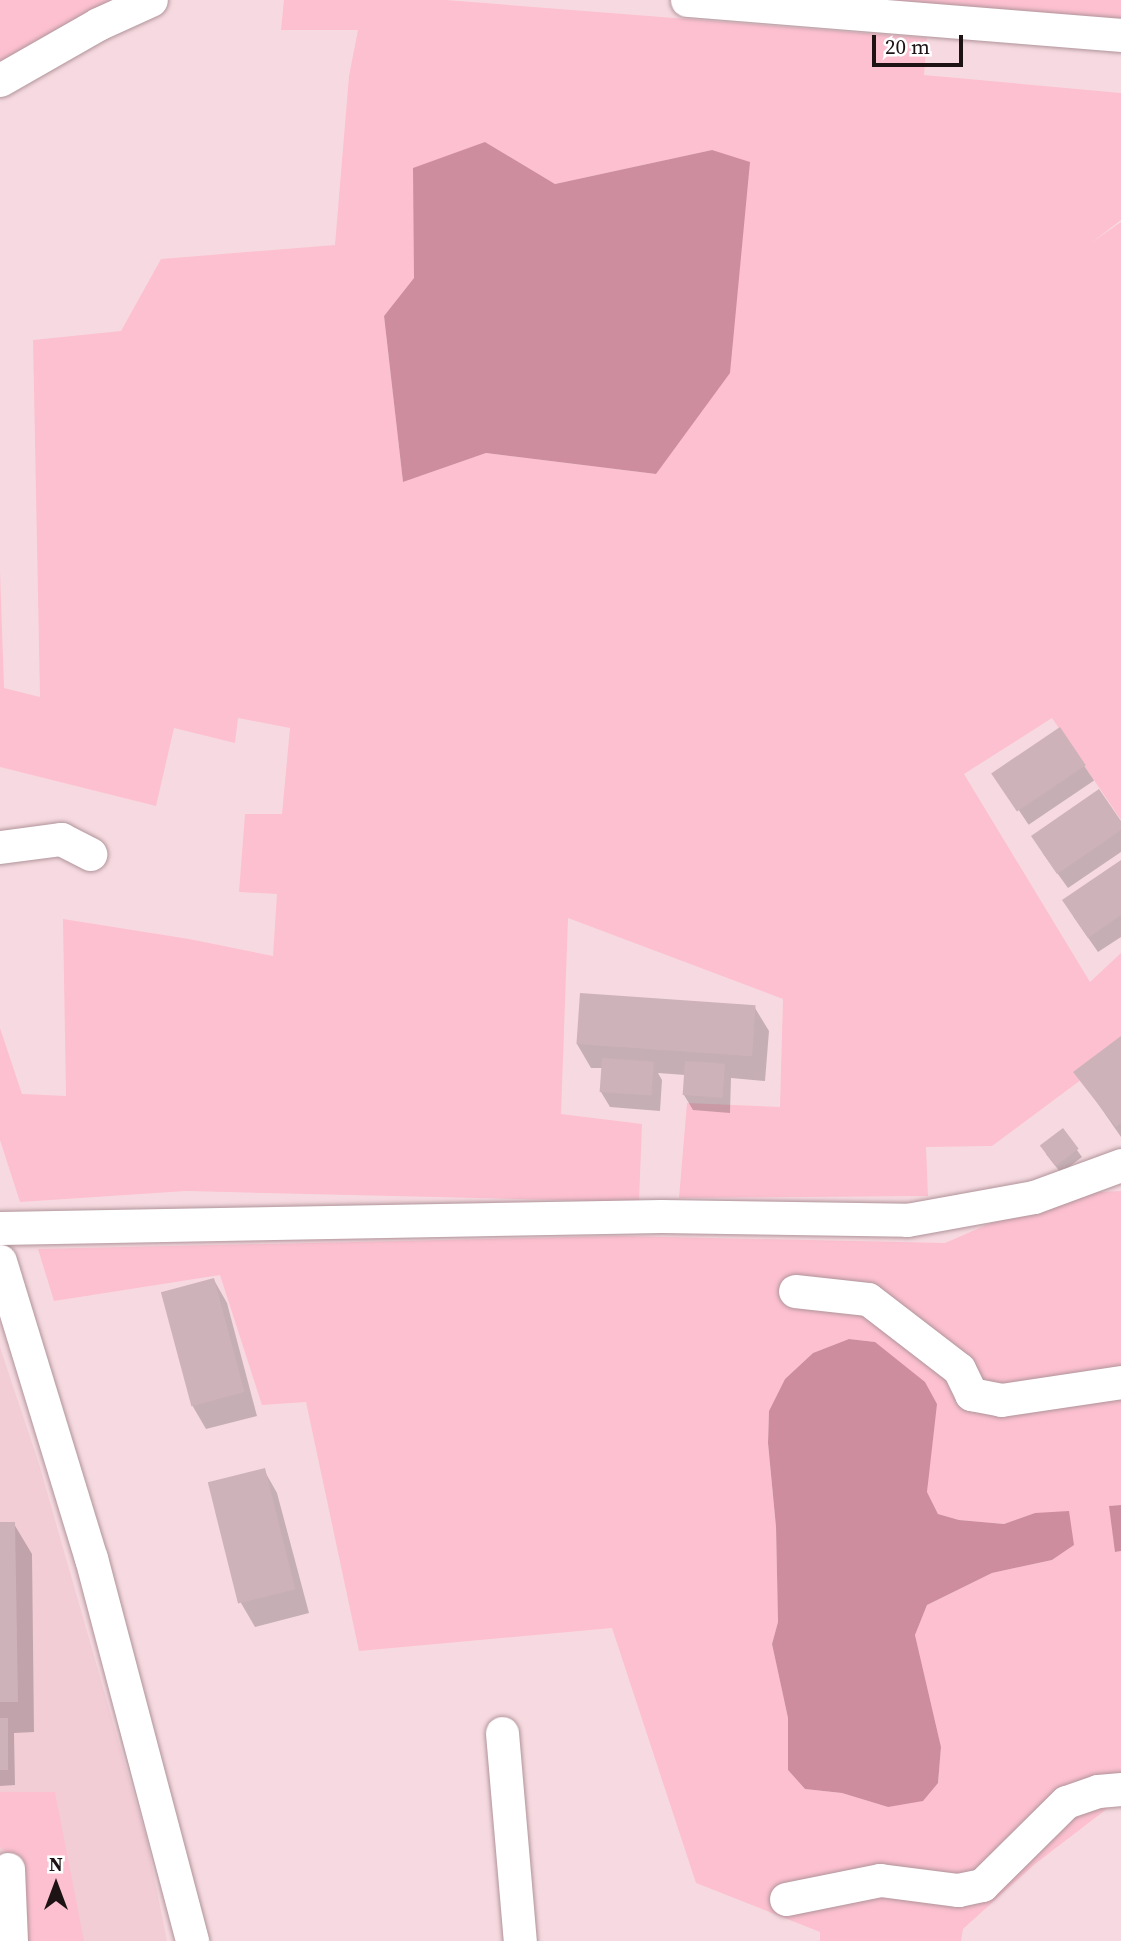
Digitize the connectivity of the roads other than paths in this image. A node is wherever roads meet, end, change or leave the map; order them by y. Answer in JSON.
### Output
{"nodes":[{"id":1,"x":150,"y":0,"type":"edge"},
{"id":2,"x":687,"y":0,"type":"edge"},
{"id":3,"x":1121,"y":35,"type":"edge"},
{"id":4,"x":0,"y":80,"type":"edge"},
{"id":5,"x":0,"y":847,"type":"edge"},
{"id":6,"x":90,"y":855,"type":"dead end"},
{"id":7,"x":1121,"y":1165,"type":"edge"},
{"id":8,"x":0,"y":1228,"type":"edge"},
{"id":9,"x":0,"y":1261,"type":"edge"},
{"id":10,"x":795,"y":1291,"type":"dead end"},
{"id":11,"x":1121,"y":1382,"type":"edge"},
{"id":12,"x":502,"y":1733,"type":"dead end"},
{"id":13,"x":1121,"y":1789,"type":"edge"},
{"id":14,"x":8,"y":1869,"type":"dead end"},
{"id":15,"x":786,"y":1899,"type":"dead end"},
{"id":16,"x":11,"y":1941,"type":"edge"},
{"id":17,"x":192,"y":1941,"type":"edge"},
{"id":18,"x":520,"y":1941,"type":"edge"}],
"edges":[{"from":1,"to":4,"type":"street"},
{"from":2,"to":3,"type":"street"},
{"from":5,"to":6,"type":"street"},
{"from":7,"to":8,"type":"street"},
{"from":9,"to":17,"type":"street"},
{"from":10,"to":11,"type":"street"},
{"from":12,"to":18,"type":"street"},
{"from":13,"to":15,"type":"street"},
{"from":14,"to":16,"type":"street"}]}
